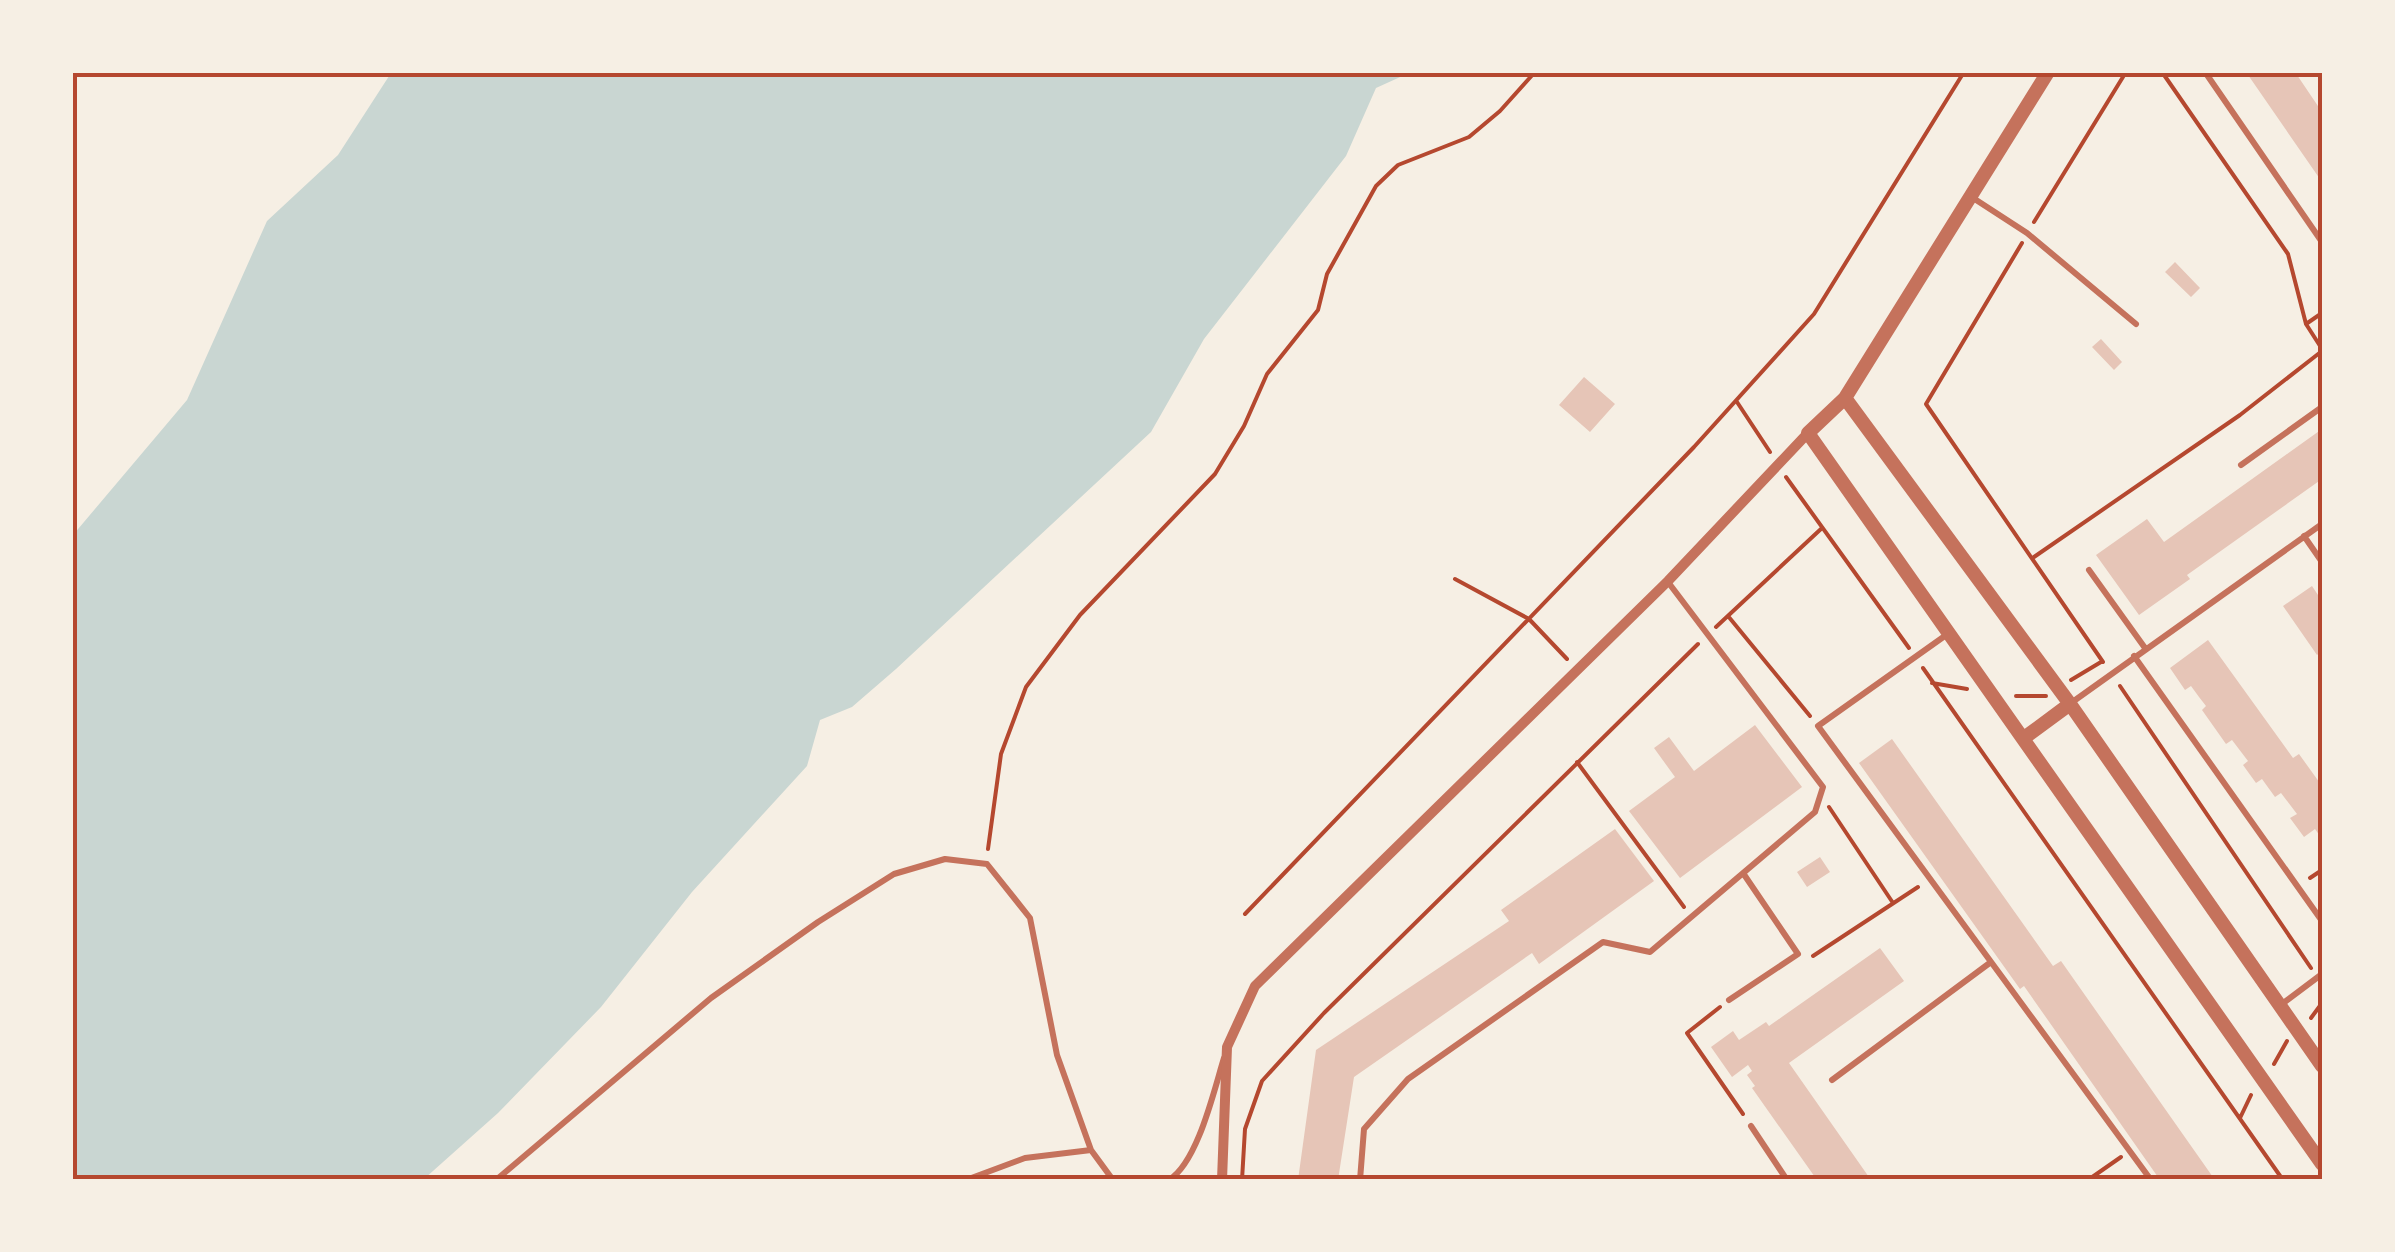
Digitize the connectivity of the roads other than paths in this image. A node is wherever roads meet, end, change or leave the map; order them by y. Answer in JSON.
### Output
{"nodes":[{"id":1,"x":2048,"y":72,"type":"edge"},
{"id":2,"x":2205,"y":72,"type":"edge"},
{"id":3,"x":1970,"y":196,"type":"junction"},
{"id":4,"x":2322,"y":242,"type":"edge"},
{"id":5,"x":2136,"y":324,"type":"dead end"},
{"id":6,"x":1845,"y":398,"type":"junction"},
{"id":7,"x":2322,"y":406,"type":"edge"},
{"id":8,"x":1808,"y":432,"type":"junction"},
{"id":9,"x":2242,"y":465,"type":"dead end"},
{"id":10,"x":2322,"y":524,"type":"edge"},
{"id":11,"x":2304,"y":536,"type":"junction"},
{"id":12,"x":2322,"y":562,"type":"edge"},
{"id":13,"x":2089,"y":570,"type":"dead end"},
{"id":14,"x":1668,"y":581,"type":"junction"},
{"id":15,"x":1950,"y":632,"type":"junction"},
{"id":16,"x":2145,"y":648,"type":"junction"},
{"id":17,"x":2134,"y":656,"type":"junction"},
{"id":18,"x":2070,"y":704,"type":"junction"},
{"id":19,"x":2024,"y":738,"type":"junction"},
{"id":20,"x":1744,"y":873,"type":"junction"},
{"id":21,"x":2322,"y":921,"type":"edge"},
{"id":22,"x":1991,"y":962,"type":"junction"},
{"id":23,"x":2320,"y":976,"type":"edge"},
{"id":24,"x":1729,"y":1000,"type":"road end"},
{"id":25,"x":2280,"y":1005,"type":"junction"},
{"id":26,"x":1227,"y":1048,"type":"junction"},
{"id":27,"x":2322,"y":1066,"type":"edge"},
{"id":28,"x":1832,"y":1080,"type":"dead end"},
{"id":29,"x":1751,"y":1126,"type":"road end"},
{"id":30,"x":1091,"y":1150,"type":"junction"},
{"id":31,"x":2322,"y":1164,"type":"edge"},
{"id":32,"x":496,"y":1180,"type":"edge"},
{"id":33,"x":966,"y":1180,"type":"edge"},
{"id":34,"x":1114,"y":1180,"type":"edge"},
{"id":35,"x":1169,"y":1180,"type":"edge"},
{"id":36,"x":1222,"y":1180,"type":"edge"},
{"id":37,"x":1360,"y":1180,"type":"edge"},
{"id":38,"x":1788,"y":1180,"type":"edge"},
{"id":39,"x":2151,"y":1180,"type":"edge"}],
"edges":[{"from":1,"to":3,"type":"street"},
{"from":2,"to":4,"type":"lane"},
{"from":3,"to":5,"type":"lane"},
{"from":3,"to":6,"type":"street"},
{"from":6,"to":8,"type":"street"},
{"from":6,"to":18,"type":"street"},
{"from":7,"to":9,"type":"lane"},
{"from":8,"to":14,"type":"street"},
{"from":8,"to":15,"type":"street"},
{"from":10,"to":11,"type":"lane"},
{"from":11,"to":12,"type":"lane"},
{"from":11,"to":16,"type":"lane"},
{"from":13,"to":16,"type":"lane"},
{"from":14,"to":20,"type":"lane"},
{"from":14,"to":26,"type":"street"},
{"from":15,"to":19,"type":"street"},
{"from":15,"to":22,"type":"lane"},
{"from":16,"to":17,"type":"lane"},
{"from":17,"to":18,"type":"lane"},
{"from":17,"to":21,"type":"lane"},
{"from":18,"to":19,"type":"street"},
{"from":18,"to":25,"type":"street"},
{"from":19,"to":31,"type":"street"},
{"from":20,"to":24,"type":"lane"},
{"from":20,"to":37,"type":"lane"},
{"from":22,"to":28,"type":"lane"},
{"from":22,"to":39,"type":"lane"},
{"from":23,"to":25,"type":"lane"},
{"from":25,"to":27,"type":"street"},
{"from":26,"to":35,"type":"lane"},
{"from":26,"to":36,"type":"street"},
{"from":29,"to":38,"type":"lane"},
{"from":30,"to":32,"type":"lane"},
{"from":30,"to":33,"type":"lane"},
{"from":30,"to":34,"type":"lane"}]}
